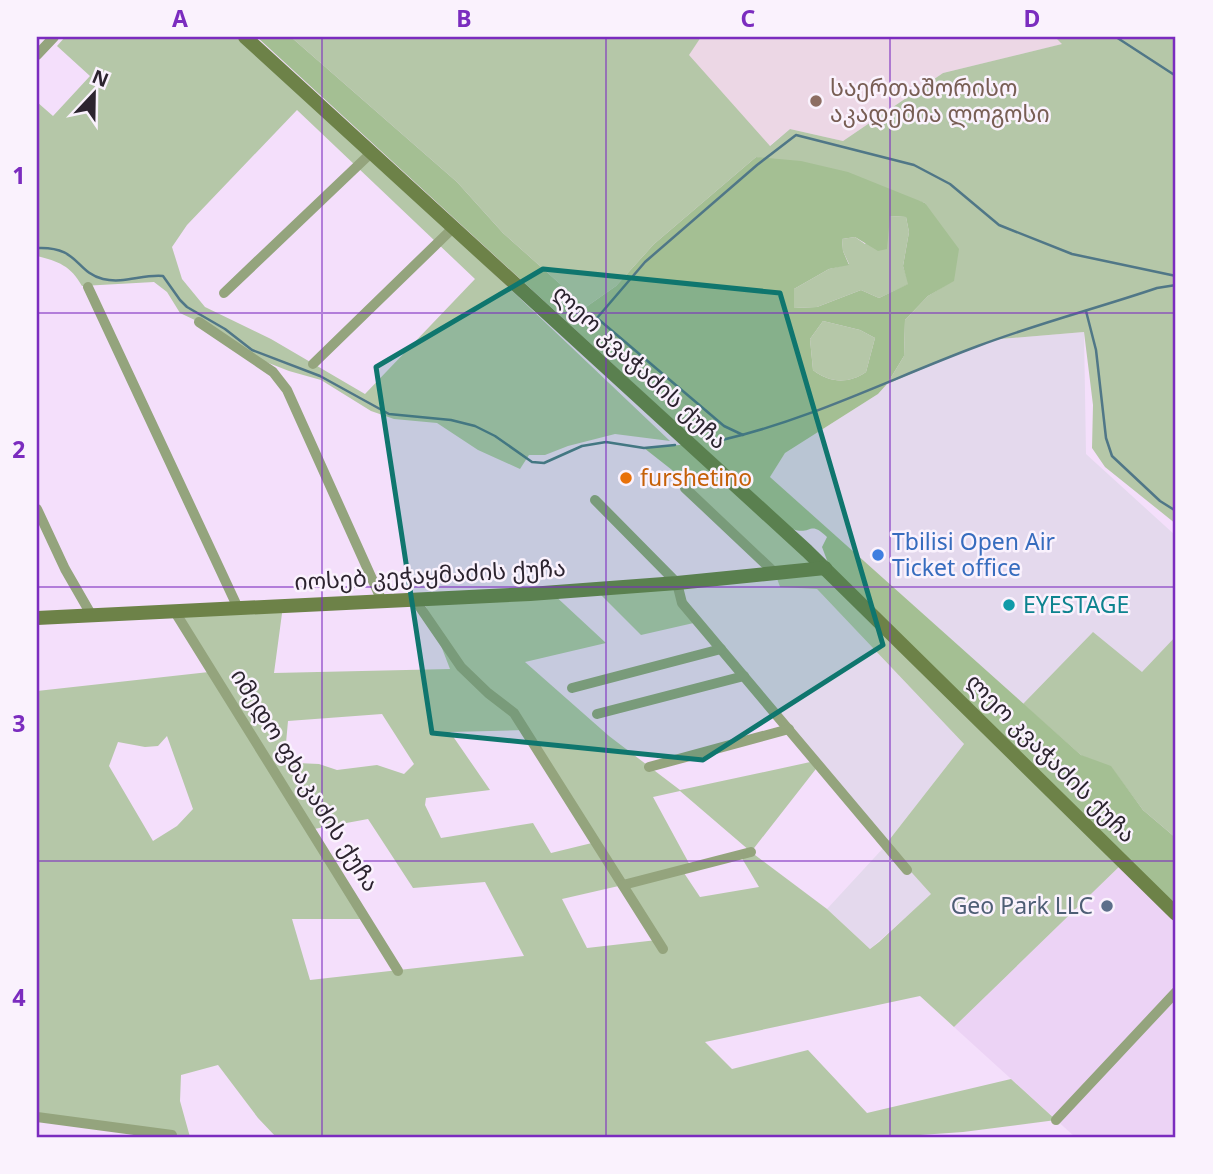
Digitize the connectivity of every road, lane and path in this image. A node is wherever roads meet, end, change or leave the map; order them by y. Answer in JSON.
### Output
{"nodes":[{"id":1,"x":54,"y":37,"type":"edge"},
{"id":2,"x":245,"y":37,"type":"edge"},
{"id":3,"x":38,"y":50,"type":"edge"},
{"id":4,"x":371,"y":153,"type":"junction"},
{"id":5,"x":454,"y":227,"type":"junction"},
{"id":6,"x":88,"y":287,"type":"dead end"},
{"id":7,"x":224,"y":293,"type":"dead end"},
{"id":8,"x":199,"y":322,"type":"dead end"},
{"id":9,"x":313,"y":364,"type":"dead end"},
{"id":10,"x":685,"y":488,"type":"dead end"},
{"id":11,"x":595,"y":500,"type":"dead end"},
{"id":12,"x":37,"y":509,"type":"edge"},
{"id":13,"x":825,"y":568,"type":"junction"},
{"id":14,"x":775,"y":573,"type":"junction"},
{"id":15,"x":677,"y":583,"type":"junction"},
{"id":16,"x":415,"y":600,"type":"junction"},
{"id":17,"x":382,"y":601,"type":"junction"},
{"id":18,"x":238,"y":608,"type":"junction"},
{"id":19,"x":175,"y":612,"type":"junction"},
{"id":20,"x":92,"y":616,"type":"junction"},
{"id":21,"x":37,"y":618,"type":"edge"},
{"id":22,"x":721,"y":649,"type":"junction"},
{"id":23,"x":744,"y":676,"type":"junction"},
{"id":24,"x":572,"y":688,"type":"dead end"},
{"id":25,"x":597,"y":714,"type":"dead end"},
{"id":26,"x":789,"y":729,"type":"junction"},
{"id":27,"x":649,"y":766,"type":"dead end"},
{"id":28,"x":751,"y":852,"type":"dead end"},
{"id":29,"x":907,"y":870,"type":"dead end"},
{"id":30,"x":623,"y":885,"type":"junction"},
{"id":31,"x":1176,"y":914,"type":"edge"},
{"id":32,"x":663,"y":949,"type":"dead end"},
{"id":33,"x":398,"y":971,"type":"dead end"},
{"id":34,"x":1176,"y":992,"type":"edge"},
{"id":35,"x":37,"y":1117,"type":"edge"},
{"id":36,"x":1056,"y":1120,"type":"dead end"},
{"id":37,"x":172,"y":1135,"type":"dead end"}],
"edges":[{"from":1,"to":3,"type":"street"},
{"from":2,"to":4,"type":"main road","name":"ლეო კვაჭაძის ქუჩა"},
{"from":4,"to":5,"type":"main road","name":"ლეო კვაჭაძის ქუჩა"},
{"from":4,"to":7,"type":"street"},
{"from":5,"to":9,"type":"street"},
{"from":5,"to":13,"type":"main road","name":"ლეო კვაჭაძის ქუჩა"},
{"from":6,"to":18,"type":"street"},
{"from":8,"to":17,"type":"street"},
{"from":10,"to":14,"type":"street"},
{"from":11,"to":15,"type":"street"},
{"from":12,"to":20,"type":"street"},
{"from":13,"to":14,"type":"main road","name":"იოსებ კეჭაყმაძის ქუჩა"},
{"from":13,"to":31,"type":"main road","name":"ლეო კვაჭაძის ქუჩა"},
{"from":14,"to":15,"type":"main road","name":"იოსებ კეჭაყმაძის ქუჩა"},
{"from":15,"to":16,"type":"main road","name":"იოსებ კეჭაყმაძის ქუჩა"},
{"from":15,"to":22,"type":"street"},
{"from":16,"to":17,"type":"main road","name":"იოსებ კეჭაყმაძის ქუჩა"},
{"from":16,"to":30,"type":"street"},
{"from":17,"to":18,"type":"main road","name":"იოსებ კეჭაყმაძის ქუჩა"},
{"from":18,"to":19,"type":"main road","name":"იოსებ კეჭაყმაძის ქუჩა"},
{"from":19,"to":20,"type":"main road","name":"იოსებ კეჭაყმაძის ქუჩა"},
{"from":19,"to":33,"type":"street","name":"იმედო ფხაკაძის ქუჩა"},
{"from":20,"to":21,"type":"main road","name":"იოსებ კეჭაყმაძის ქუჩა"},
{"from":22,"to":23,"type":"street"},
{"from":22,"to":24,"type":"street"},
{"from":23,"to":25,"type":"street"},
{"from":23,"to":26,"type":"street"},
{"from":26,"to":27,"type":"street"},
{"from":26,"to":29,"type":"street"},
{"from":28,"to":30,"type":"street"},
{"from":30,"to":32,"type":"street"},
{"from":34,"to":36,"type":"street"},
{"from":35,"to":37,"type":"street"}]}
